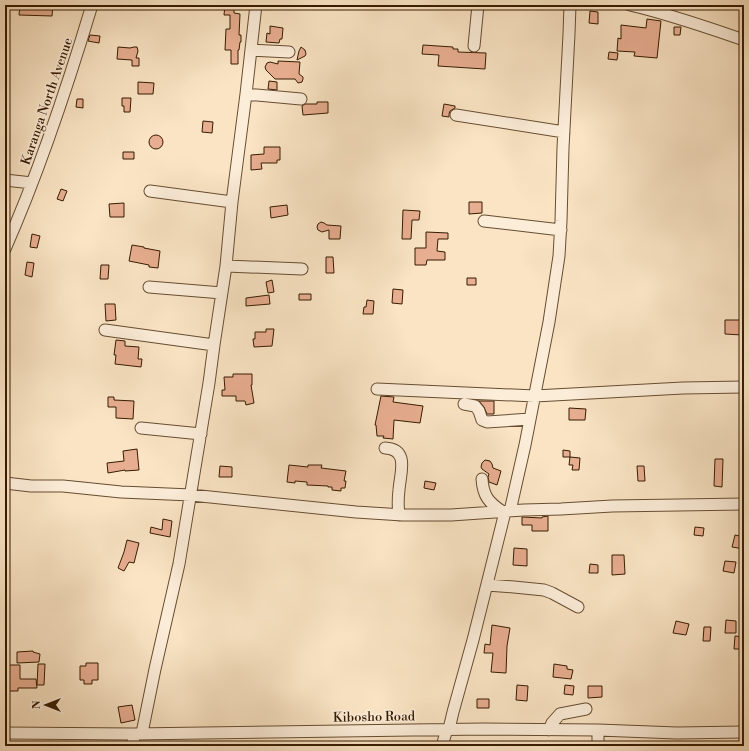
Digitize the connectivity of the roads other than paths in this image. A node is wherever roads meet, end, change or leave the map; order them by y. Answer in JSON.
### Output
{"nodes":[{"id":1,"x":92,"y":5,"type":"edge"},
{"id":2,"x":256,"y":5,"type":"edge"},
{"id":3,"x":478,"y":5,"type":"edge"},
{"id":4,"x":570,"y":5,"type":"edge"},
{"id":5,"x":630,"y":5,"type":"edge"},
{"id":6,"x":744,"y":40,"type":"edge"},
{"id":7,"x":474,"y":46,"type":"dead end"},
{"id":8,"x":250,"y":50,"type":"junction"},
{"id":9,"x":289,"y":52,"type":"dead end"},
{"id":10,"x":246,"y":94,"type":"junction"},
{"id":11,"x":301,"y":99,"type":"dead end"},
{"id":12,"x":456,"y":115,"type":"dead end"},
{"id":13,"x":564,"y":132,"type":"junction"},
{"id":14,"x":5,"y":180,"type":"edge"},
{"id":15,"x":32,"y":183,"type":"junction"},
{"id":16,"x":150,"y":191,"type":"dead end"},
{"id":17,"x":232,"y":202,"type":"junction"},
{"id":18,"x":484,"y":221,"type":"dead end"},
{"id":19,"x":561,"y":230,"type":"junction"},
{"id":20,"x":5,"y":249,"type":"edge"},
{"id":21,"x":226,"y":266,"type":"junction"},
{"id":22,"x":302,"y":269,"type":"dead end"},
{"id":23,"x":149,"y":287,"type":"dead end"},
{"id":24,"x":222,"y":293,"type":"junction"},
{"id":25,"x":105,"y":330,"type":"dead end"},
{"id":26,"x":214,"y":345,"type":"junction"},
{"id":27,"x":744,"y":387,"type":"edge"},
{"id":28,"x":377,"y":389,"type":"dead end"},
{"id":29,"x":535,"y":396,"type":"junction"},
{"id":30,"x":464,"y":404,"type":"dead end"},
{"id":31,"x":530,"y":419,"type":"junction"},
{"id":32,"x":141,"y":428,"type":"dead end"},
{"id":33,"x":201,"y":434,"type":"junction"},
{"id":34,"x":385,"y":448,"type":"dead end"},
{"id":35,"x":482,"y":479,"type":"dead end"},
{"id":36,"x":5,"y":483,"type":"edge"},
{"id":37,"x":191,"y":495,"type":"junction"},
{"id":38,"x":744,"y":504,"type":"edge"},
{"id":39,"x":506,"y":512,"type":"junction"},
{"id":40,"x":399,"y":515,"type":"junction"},
{"id":41,"x":487,"y":586,"type":"junction"},
{"id":42,"x":578,"y":607,"type":"dead end"},
{"id":43,"x":586,"y":709,"type":"dead end"},
{"id":44,"x":448,"y":729,"type":"junction"},
{"id":45,"x":549,"y":730,"type":"junction"},
{"id":46,"x":598,"y":730,"type":"junction"},
{"id":47,"x":744,"y":732,"type":"edge"},
{"id":48,"x":5,"y":733,"type":"edge"},
{"id":49,"x":138,"y":734,"type":"junction"},
{"id":50,"x":133,"y":746,"type":"edge"},
{"id":51,"x":442,"y":746,"type":"edge"},
{"id":52,"x":598,"y":746,"type":"edge"}],
"edges":[{"from":1,"to":15,"type":"street","name":"Karanga North Avenue"},
{"from":2,"to":8,"type":"street"},
{"from":3,"to":7,"type":"street"},
{"from":4,"to":13,"type":"street"},
{"from":5,"to":6,"type":"street"},
{"from":8,"to":9,"type":"street"},
{"from":8,"to":10,"type":"street"},
{"from":10,"to":11,"type":"street"},
{"from":10,"to":17,"type":"street"},
{"from":12,"to":13,"type":"street"},
{"from":13,"to":19,"type":"street"},
{"from":14,"to":15,"type":"street"},
{"from":15,"to":20,"type":"street","name":"Karanga North Avenue"},
{"from":16,"to":17,"type":"street"},
{"from":17,"to":21,"type":"street"},
{"from":18,"to":19,"type":"street"},
{"from":19,"to":29,"type":"street"},
{"from":21,"to":22,"type":"street"},
{"from":21,"to":24,"type":"street"},
{"from":23,"to":24,"type":"street"},
{"from":24,"to":26,"type":"street"},
{"from":25,"to":26,"type":"street"},
{"from":26,"to":33,"type":"street"},
{"from":27,"to":29,"type":"street"},
{"from":28,"to":29,"type":"street"},
{"from":29,"to":31,"type":"street"},
{"from":30,"to":31,"type":"street"},
{"from":31,"to":39,"type":"street"},
{"from":32,"to":33,"type":"street"},
{"from":33,"to":37,"type":"street"},
{"from":34,"to":40,"type":"street"},
{"from":35,"to":39,"type":"street"},
{"from":36,"to":37,"type":"street"},
{"from":37,"to":40,"type":"street"},
{"from":37,"to":49,"type":"street"},
{"from":38,"to":39,"type":"street"},
{"from":39,"to":40,"type":"street"},
{"from":39,"to":41,"type":"street"},
{"from":41,"to":42,"type":"street"},
{"from":41,"to":44,"type":"street"},
{"from":43,"to":45,"type":"street"},
{"from":44,"to":45,"type":"street","name":"Kibosho Road"},
{"from":44,"to":49,"type":"street","name":"Kibosho Road"},
{"from":44,"to":51,"type":"street"},
{"from":45,"to":46,"type":"street","name":"Kibosho Road"},
{"from":46,"to":47,"type":"street","name":"Kibosho Road"},
{"from":46,"to":52,"type":"street"},
{"from":48,"to":49,"type":"street","name":"Kibosho Road"},
{"from":49,"to":50,"type":"street"}]}
